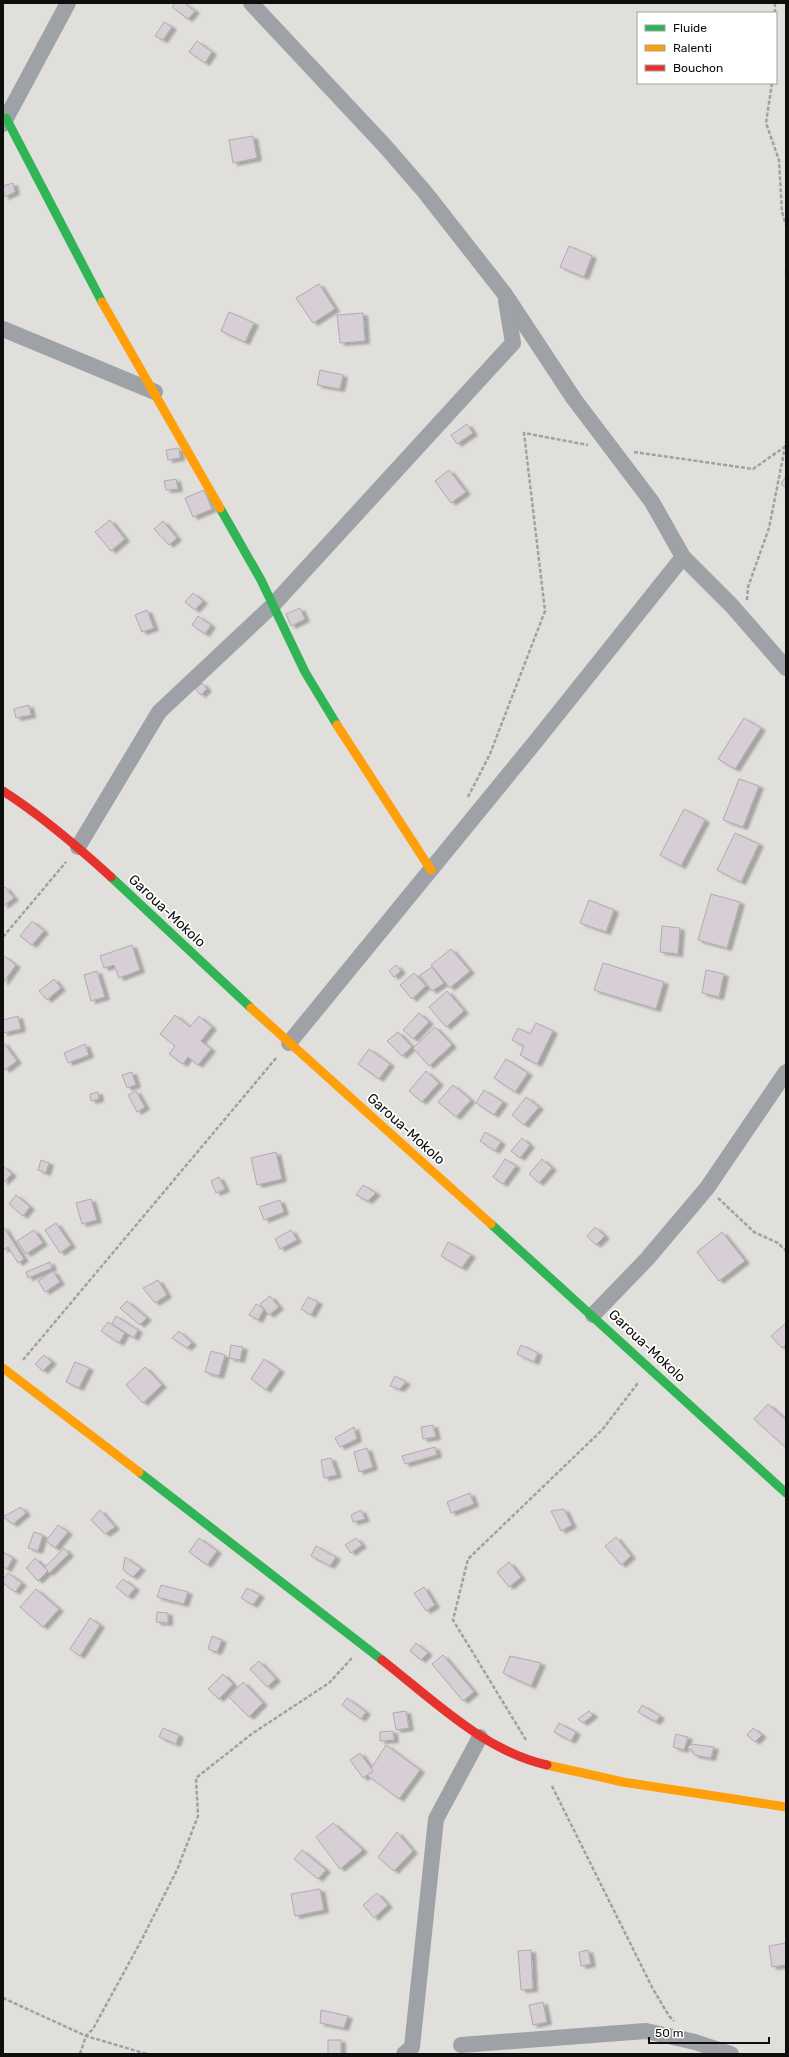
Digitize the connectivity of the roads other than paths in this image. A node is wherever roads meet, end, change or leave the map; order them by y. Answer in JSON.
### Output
{"nodes":[{"id":1,"x":68,"y":3,"type":"edge"},
{"id":2,"x":251,"y":3,"type":"edge"},
{"id":3,"x":5,"y":121,"type":"edge"},
{"id":4,"x":504,"y":293,"type":"junction"},
{"id":5,"x":3,"y":329,"type":"edge"},
{"id":6,"x":154,"y":392,"type":"junction"},
{"id":7,"x":683,"y":557,"type":"junction"},
{"id":8,"x":272,"y":606,"type":"junction"},
{"id":9,"x":786,"y":668,"type":"edge"},
{"id":10,"x":3,"y":791,"type":"edge"},
{"id":11,"x":78,"y":847,"type":"junction"},
{"id":12,"x":430,"y":870,"type":"junction"},
{"id":13,"x":289,"y":1043,"type":"junction"},
{"id":14,"x":786,"y":1072,"type":"edge"},
{"id":15,"x":592,"y":1316,"type":"junction"},
{"id":16,"x":3,"y":1368,"type":"edge"},
{"id":17,"x":786,"y":1493,"type":"edge"},
{"id":18,"x":480,"y":1737,"type":"junction"},
{"id":19,"x":786,"y":1807,"type":"edge"},
{"id":20,"x":404,"y":2054,"type":"edge"},
{"id":21,"x":473,"y":2054,"type":"edge"},
{"id":22,"x":732,"y":2054,"type":"edge"}],
"edges":[{"from":1,"to":3,"type":"street"},
{"from":2,"to":4,"type":"street"},
{"from":3,"to":6,"type":"street"},
{"from":4,"to":7,"type":"street"},
{"from":4,"to":8,"type":"street"},
{"from":5,"to":6,"type":"street"},
{"from":6,"to":8,"type":"street"},
{"from":7,"to":9,"type":"street"},
{"from":7,"to":12,"type":"street"},
{"from":8,"to":11,"type":"street"},
{"from":8,"to":12,"type":"street"},
{"from":10,"to":11,"type":"street","name":"Garoua-Mokolo"},
{"from":11,"to":13,"type":"street","name":"Garoua-Mokolo"},
{"from":12,"to":13,"type":"street"},
{"from":13,"to":15,"type":"street","name":"Garoua-Mokolo"},
{"from":14,"to":15,"type":"street"},
{"from":15,"to":17,"type":"street","name":"Garoua-Mokolo"},
{"from":16,"to":18,"type":"street"},
{"from":18,"to":19,"type":"street"},
{"from":18,"to":20,"type":"street"},
{"from":21,"to":22,"type":"street"}]}
